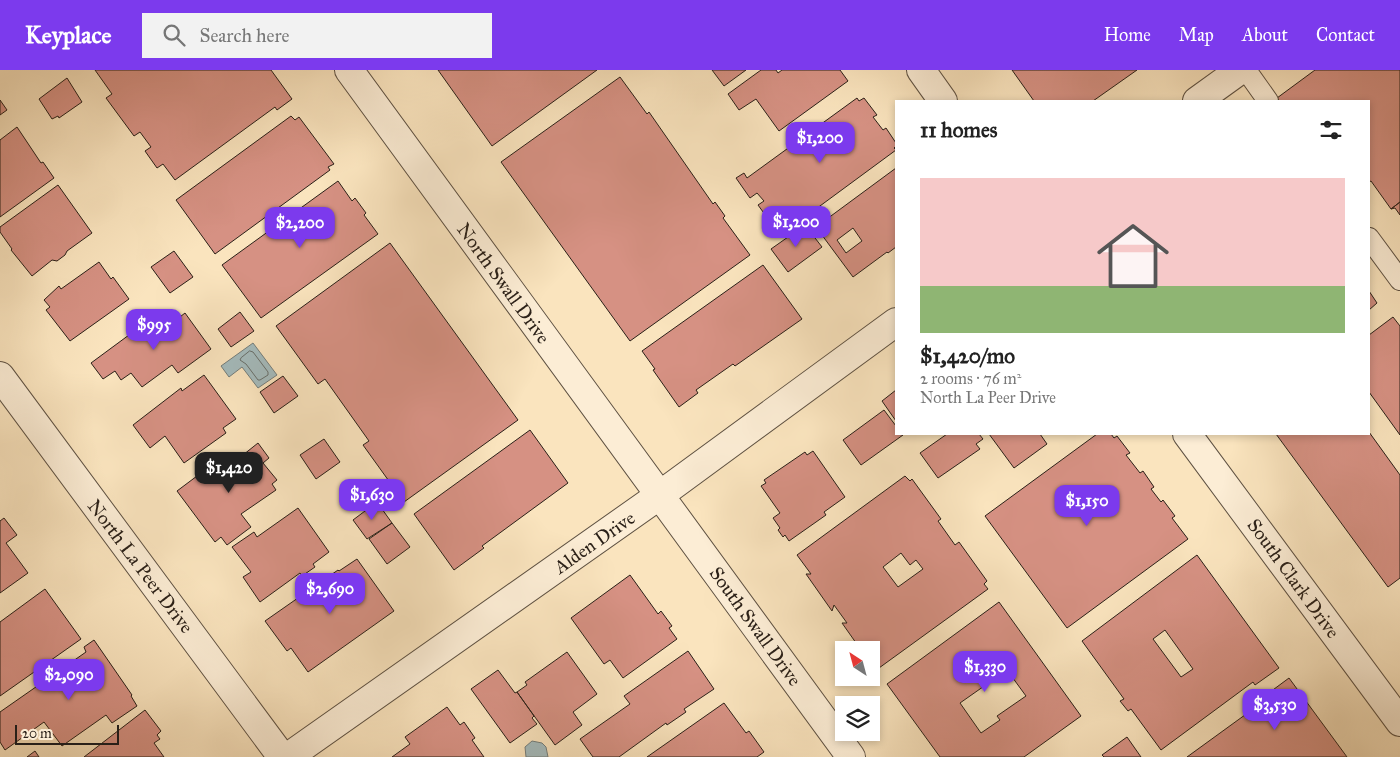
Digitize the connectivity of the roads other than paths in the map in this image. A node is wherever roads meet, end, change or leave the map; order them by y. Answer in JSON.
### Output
{"nodes":[{"id":1,"x":349,"y":70,"type":"edge"},
{"id":2,"x":920,"y":70,"type":"edge"},
{"id":3,"x":1240,"y":70,"type":"edge"},
{"id":4,"x":1246,"y":70,"type":"edge"},
{"id":5,"x":942,"y":100,"type":"edge"},
{"id":6,"x":1198,"y":100,"type":"edge"},
{"id":7,"x":1267,"y":100,"type":"edge"},
{"id":8,"x":1370,"y":239,"type":"edge"},
{"id":9,"x":1400,"y":280,"type":"edge"},
{"id":10,"x":895,"y":323,"type":"edge"},
{"id":11,"x":0,"y":376,"type":"edge"},
{"id":12,"x":1189,"y":435,"type":"edge"},
{"id":13,"x":660,"y":495,"type":"junction"},
{"id":14,"x":1400,"y":722,"type":"edge"},
{"id":15,"x":282,"y":757,"type":"edge"},
{"id":16,"x":288,"y":757,"type":"edge"},
{"id":17,"x":851,"y":757,"type":"edge"}],
"edges":[{"from":1,"to":13,"type":"street","name":"North Swall Drive"},
{"from":2,"to":5,"type":"street"},
{"from":3,"to":6,"type":"street"},
{"from":4,"to":7,"type":"lane"},
{"from":8,"to":9,"type":"lane"},
{"from":10,"to":13,"type":"street","name":"Alden Drive"},
{"from":11,"to":15,"type":"street","name":"North La Peer Drive"},
{"from":12,"to":14,"type":"street","name":"South Clark Drive"},
{"from":13,"to":16,"type":"street","name":"Alden Drive"},
{"from":13,"to":17,"type":"street","name":"South Swall Drive"}]}
